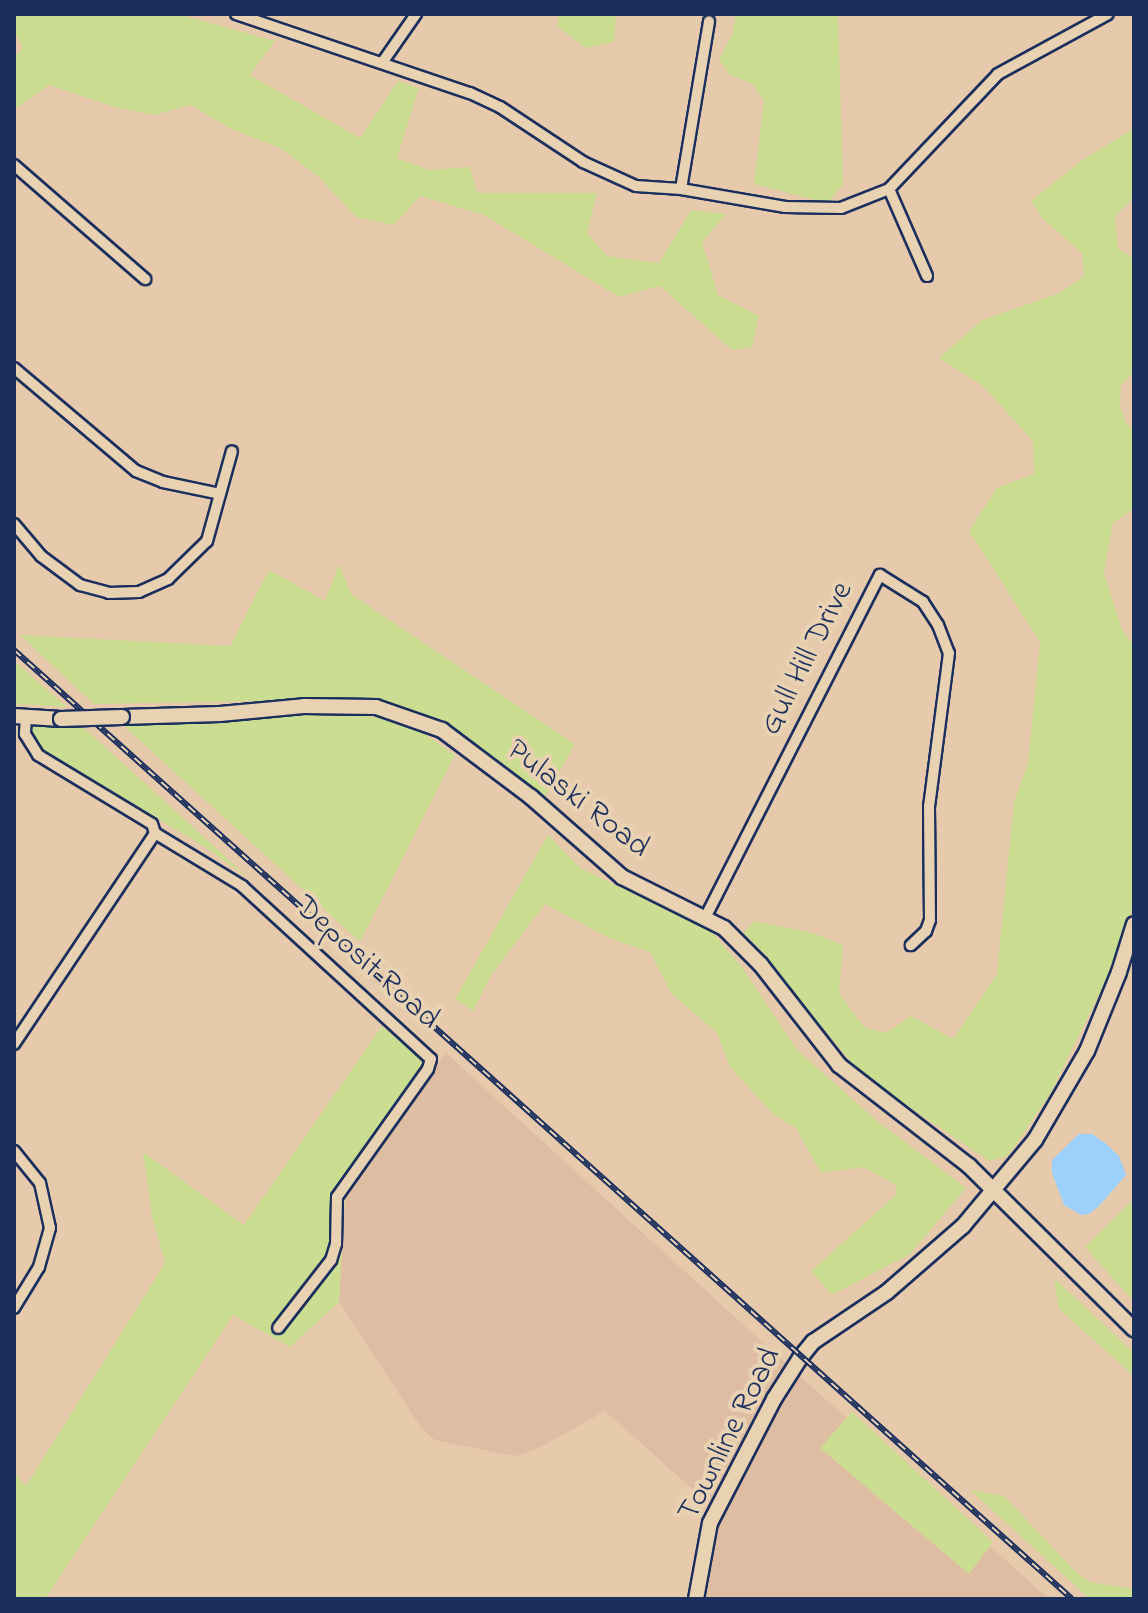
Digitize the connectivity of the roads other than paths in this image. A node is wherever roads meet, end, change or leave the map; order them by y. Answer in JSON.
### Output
{"nodes":[{"id":1,"x":236,"y":14,"type":"edge"},
{"id":2,"x":416,"y":14,"type":"edge"},
{"id":3,"x":1108,"y":14,"type":"edge"},
{"id":4,"x":709,"y":21,"type":"dead end"},
{"id":5,"x":382,"y":63,"type":"junction"},
{"id":6,"x":14,"y":165,"type":"edge"},
{"id":7,"x":681,"y":189,"type":"junction"},
{"id":8,"x":889,"y":189,"type":"junction"},
{"id":9,"x":927,"y":276,"type":"dead end"},
{"id":10,"x":145,"y":279,"type":"dead end"},
{"id":11,"x":14,"y":368,"type":"edge"},
{"id":12,"x":232,"y":451,"type":"dead end"},
{"id":13,"x":220,"y":494,"type":"junction"},
{"id":14,"x":14,"y":524,"type":"edge"},
{"id":15,"x":20,"y":717,"type":"edge"},
{"id":16,"x":155,"y":833,"type":"junction"},
{"id":17,"x":706,"y":916,"type":"junction"},
{"id":18,"x":1134,"y":924,"type":"edge"},
{"id":19,"x":911,"y":945,"type":"dead end"},
{"id":20,"x":16,"y":1036,"type":"edge"},
{"id":21,"x":14,"y":1151,"type":"edge"},
{"id":22,"x":992,"y":1192,"type":"junction"},
{"id":23,"x":14,"y":1308,"type":"edge"},
{"id":24,"x":278,"y":1328,"type":"dead end"},
{"id":25,"x":1134,"y":1329,"type":"edge"},
{"id":26,"x":696,"y":1599,"type":"edge"}],
"edges":[{"from":1,"to":5,"type":"street"},
{"from":2,"to":5,"type":"street"},
{"from":3,"to":8,"type":"street"},
{"from":4,"to":7,"type":"street"},
{"from":5,"to":7,"type":"street"},
{"from":6,"to":10,"type":"street"},
{"from":7,"to":8,"type":"street"},
{"from":8,"to":9,"type":"street"},
{"from":11,"to":13,"type":"street"},
{"from":12,"to":13,"type":"street"},
{"from":13,"to":14,"type":"street"},
{"from":15,"to":16,"type":"street","name":"Deposit Road"},
{"from":15,"to":17,"type":"main road","name":"Pulaski Road","bridge":true},
{"from":16,"to":20,"type":"street"},
{"from":16,"to":24,"type":"street","name":"Deposit Road"},
{"from":17,"to":19,"type":"street","name":"Gull Hill Drive"},
{"from":17,"to":22,"type":"main road","name":"Pulaski Road"},
{"from":18,"to":22,"type":"main road","name":"Townline Road"},
{"from":21,"to":23,"type":"street"},
{"from":22,"to":25,"type":"main road","name":"Pulaski Road"},
{"from":22,"to":26,"type":"main road","name":"Townline Road"}]}
